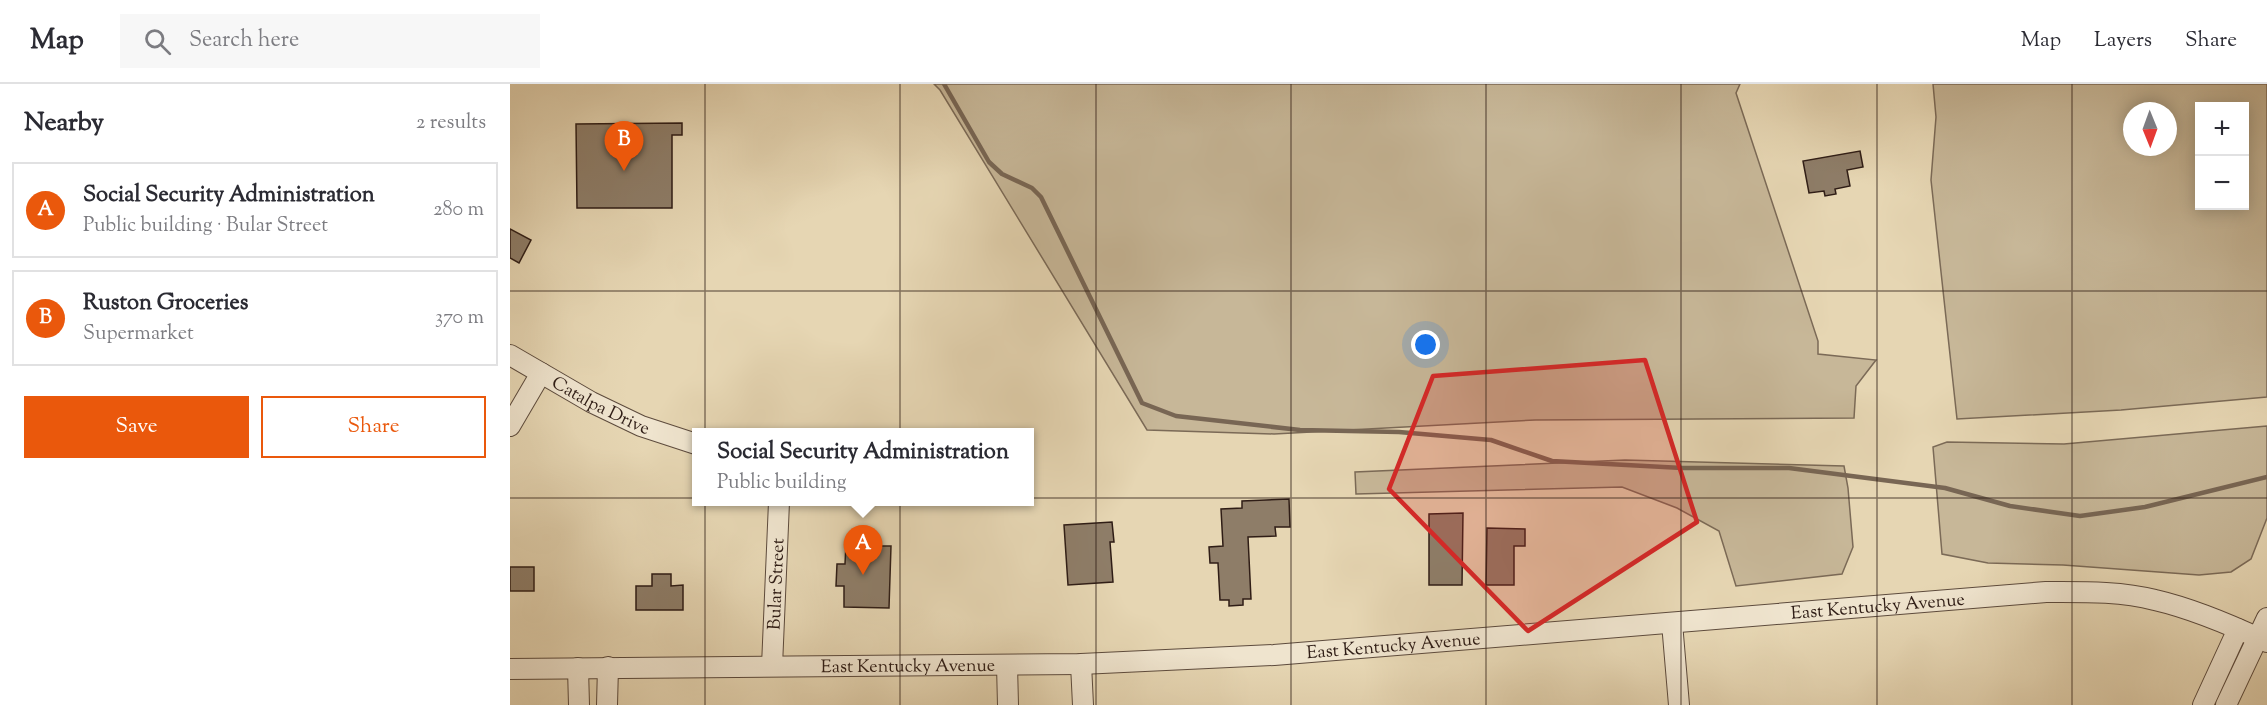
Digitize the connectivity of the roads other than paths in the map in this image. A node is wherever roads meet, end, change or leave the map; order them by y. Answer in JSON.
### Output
{"nodes":[{"id":1,"x":510,"y":355,"type":"edge"},
{"id":2,"x":542,"y":373,"type":"junction"},
{"id":3,"x":510,"y":426,"type":"edge"},
{"id":4,"x":692,"y":443,"type":"edge"},
{"id":5,"x":779,"y":506,"type":"edge"},
{"id":6,"x":2267,"y":618,"type":"edge"},
{"id":7,"x":1672,"y":623,"type":"junction"},
{"id":8,"x":2238,"y":629,"type":"junction"},
{"id":9,"x":2263,"y":640,"type":"edge"},
{"id":10,"x":1081,"y":664,"type":"junction"},
{"id":11,"x":1007,"y":665,"type":"junction"},
{"id":12,"x":772,"y":666,"type":"junction"},
{"id":13,"x":608,"y":667,"type":"junction"},
{"id":14,"x":578,"y":668,"type":"junction"},
{"id":15,"x":510,"y":669,"type":"edge"},
{"id":16,"x":579,"y":705,"type":"edge"},
{"id":17,"x":608,"y":705,"type":"edge"},
{"id":18,"x":1008,"y":705,"type":"edge"},
{"id":19,"x":1083,"y":705,"type":"edge"},
{"id":20,"x":1679,"y":705,"type":"edge"},
{"id":21,"x":2203,"y":705,"type":"edge"},
{"id":22,"x":2226,"y":705,"type":"edge"}],
"edges":[{"from":1,"to":2,"type":"street","name":"Catalpa Drive"},
{"from":2,"to":3,"type":"street"},
{"from":2,"to":4,"type":"street","name":"Catalpa Drive"},
{"from":5,"to":12,"type":"street","name":"Bular Street"},
{"from":6,"to":9,"type":"street"},
{"from":7,"to":8,"type":"street","name":"East Kentucky Avenue"},
{"from":7,"to":10,"type":"street","name":"East Kentucky Avenue"},
{"from":7,"to":20,"type":"street"},
{"from":8,"to":9,"type":"street","name":"East Kentucky Avenue"},
{"from":8,"to":21,"type":"street"},
{"from":9,"to":22,"type":"street"},
{"from":10,"to":11,"type":"street","name":"East Kentucky Avenue"},
{"from":10,"to":19,"type":"street"},
{"from":11,"to":12,"type":"street","name":"East Kentucky Avenue"},
{"from":11,"to":18,"type":"street"},
{"from":12,"to":13,"type":"street","name":"East Kentucky Avenue"},
{"from":13,"to":14,"type":"street","name":"East Kentucky Avenue"},
{"from":13,"to":17,"type":"street"},
{"from":14,"to":15,"type":"street","name":"East Kentucky Avenue"},
{"from":14,"to":16,"type":"street"}]}
